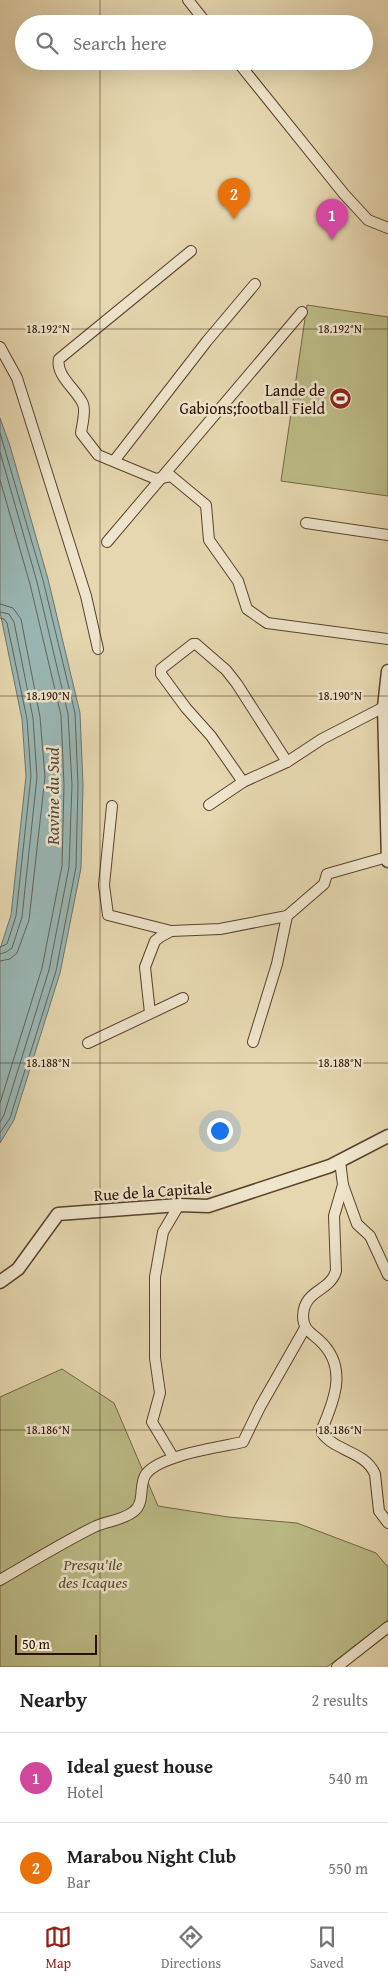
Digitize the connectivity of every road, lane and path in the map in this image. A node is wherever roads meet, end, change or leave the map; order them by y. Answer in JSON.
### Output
{"nodes":[{"id":1,"x":188,"y":0,"type":"edge"},
{"id":2,"x":200,"y":15,"type":"edge"},
{"id":3,"x":244,"y":70,"type":"edge"},
{"id":4,"x":388,"y":228,"type":"edge"},
{"id":5,"x":191,"y":251,"type":"dead end"},
{"id":6,"x":255,"y":284,"type":"dead end"},
{"id":7,"x":302,"y":312,"type":"dead end"},
{"id":8,"x":0,"y":347,"type":"edge"},
{"id":9,"x":114,"y":462,"type":"junction"},
{"id":10,"x":161,"y":478,"type":"junction"},
{"id":11,"x":306,"y":523,"type":"dead end"},
{"id":12,"x":388,"y":535,"type":"edge"},
{"id":13,"x":107,"y":542,"type":"dead end"},
{"id":14,"x":388,"y":639,"type":"edge"},
{"id":15,"x":98,"y":649,"type":"dead end"},
{"id":16,"x":388,"y":671,"type":"edge"},
{"id":17,"x":386,"y":708,"type":"edge"},
{"id":18,"x":288,"y":762,"type":"junction"},
{"id":19,"x":243,"y":782,"type":"junction"},
{"id":20,"x":209,"y":805,"type":"dead end"},
{"id":21,"x":112,"y":806,"type":"dead end"},
{"id":22,"x":387,"y":859,"type":"edge"},
{"id":23,"x":287,"y":916,"type":"junction"},
{"id":24,"x":171,"y":931,"type":"junction"},
{"id":25,"x":183,"y":998,"type":"dead end"},
{"id":26,"x":150,"y":1013,"type":"junction"},
{"id":27,"x":253,"y":1042,"type":"dead end"},
{"id":28,"x":88,"y":1043,"type":"dead end"},
{"id":29,"x":388,"y":1136,"type":"edge"},
{"id":30,"x":340,"y":1161,"type":"junction"},
{"id":31,"x":343,"y":1184,"type":"junction"},
{"id":32,"x":179,"y":1204,"type":"junction"},
{"id":33,"x":388,"y":1275,"type":"edge"},
{"id":34,"x":0,"y":1282,"type":"edge"},
{"id":35,"x":305,"y":1328,"type":"junction"},
{"id":36,"x":173,"y":1457,"type":"junction"},
{"id":37,"x":388,"y":1523,"type":"edge"},
{"id":38,"x":0,"y":1580,"type":"edge"},
{"id":39,"x":388,"y":1627,"type":"edge"},
{"id":40,"x":337,"y":1667,"type":"edge"}],
"edges":[{"from":1,"to":2,"type":"street"},
{"from":3,"to":4,"type":"street"},
{"from":5,"to":9,"type":"street"},
{"from":6,"to":9,"type":"street"},
{"from":7,"to":10,"type":"street"},
{"from":8,"to":15,"type":"street"},
{"from":9,"to":10,"type":"street"},
{"from":10,"to":13,"type":"street"},
{"from":10,"to":14,"type":"street"},
{"from":11,"to":12,"type":"street"},
{"from":16,"to":17,"type":"street"},
{"from":17,"to":18,"type":"street"},
{"from":17,"to":22,"type":"street"},
{"from":18,"to":19,"type":"street"},
{"from":18,"to":19,"type":"street"},
{"from":19,"to":20,"type":"street"},
{"from":21,"to":24,"type":"street"},
{"from":22,"to":23,"type":"street"},
{"from":23,"to":24,"type":"street"},
{"from":23,"to":27,"type":"street"},
{"from":24,"to":26,"type":"street"},
{"from":25,"to":26,"type":"street"},
{"from":26,"to":28,"type":"street"},
{"from":29,"to":30,"type":"street","name":"Rue de la Capitale"},
{"from":30,"to":31,"type":"street"},
{"from":30,"to":32,"type":"street","name":"Rue de la Capitale"},
{"from":31,"to":33,"type":"street"},
{"from":31,"to":35,"type":"street"},
{"from":32,"to":34,"type":"street","name":"Rue de la Capitale"},
{"from":32,"to":36,"type":"street"},
{"from":35,"to":36,"type":"street"},
{"from":35,"to":37,"type":"street"},
{"from":36,"to":38,"type":"street"},
{"from":39,"to":40,"type":"street"}]}
